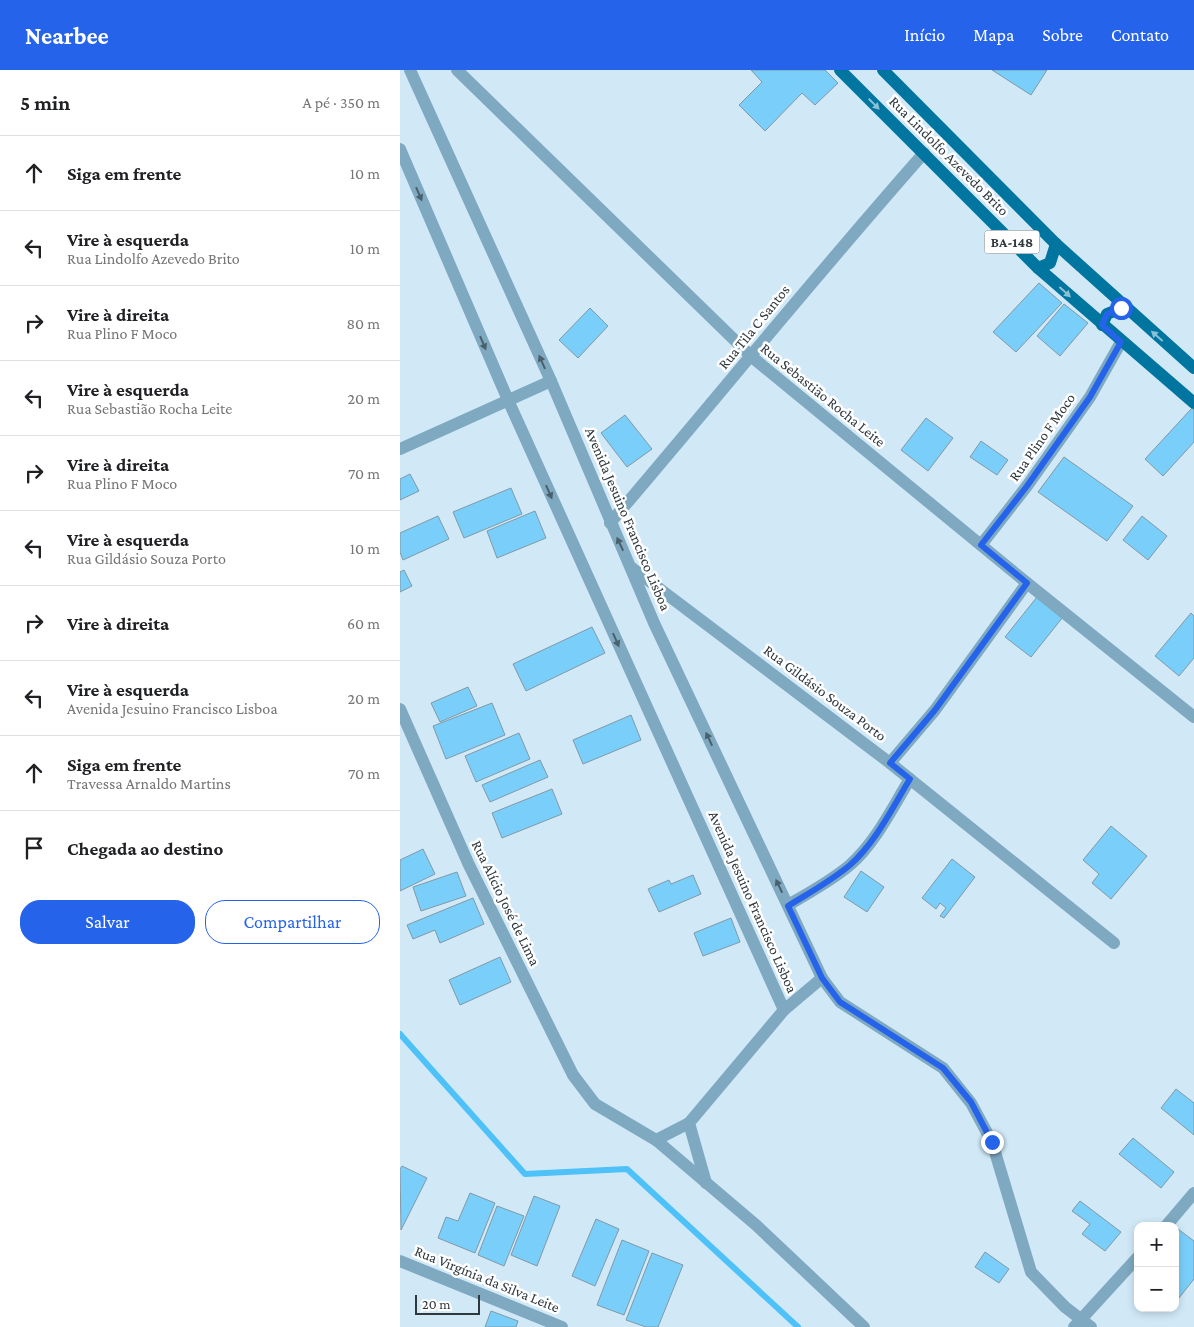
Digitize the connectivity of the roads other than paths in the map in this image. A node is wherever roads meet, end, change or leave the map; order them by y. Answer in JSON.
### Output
{"nodes":[{"id":1,"x":410,"y":70,"type":"edge"},
{"id":2,"x":457,"y":70,"type":"edge"},
{"id":3,"x":840,"y":70,"type":"edge"},
{"id":4,"x":882,"y":70,"type":"edge"},
{"id":5,"x":400,"y":149,"type":"edge"},
{"id":6,"x":924,"y":153,"type":"junction"},
{"id":7,"x":1056,"y":244,"type":"junction"},
{"id":8,"x":1038,"y":268,"type":"junction"},
{"id":9,"x":1124,"y":307,"type":"junction"},
{"id":10,"x":1102,"y":325,"type":"junction"},
{"id":11,"x":1121,"y":342,"type":"junction"},
{"id":12,"x":752,"y":357,"type":"junction"},
{"id":13,"x":1194,"y":368,"type":"edge"},
{"id":14,"x":551,"y":381,"type":"junction"},
{"id":15,"x":508,"y":400,"type":"junction"},
{"id":16,"x":1194,"y":403,"type":"edge"},
{"id":17,"x":400,"y":449,"type":"edge"},
{"id":18,"x":610,"y":523,"type":"junction"},
{"id":19,"x":981,"y":545,"type":"junction"},
{"id":20,"x":630,"y":567,"type":"junction"},
{"id":21,"x":1027,"y":583,"type":"junction"},
{"id":22,"x":400,"y":709,"type":"edge"},
{"id":23,"x":1194,"y":716,"type":"edge"},
{"id":24,"x":890,"y":763,"type":"junction"},
{"id":25,"x":910,"y":779,"type":"junction"},
{"id":26,"x":788,"y":906,"type":"junction"},
{"id":27,"x":1114,"y":943,"type":"dead end"},
{"id":28,"x":822,"y":978,"type":"junction"},
{"id":29,"x":784,"y":1010,"type":"junction"},
{"id":30,"x":689,"y":1123,"type":"junction"},
{"id":31,"x":656,"y":1140,"type":"junction"},
{"id":32,"x":707,"y":1184,"type":"junction"},
{"id":33,"x":1194,"y":1193,"type":"edge"},
{"id":34,"x":1169,"y":1222,"type":"edge"},
{"id":35,"x":400,"y":1261,"type":"edge"},
{"id":36,"x":1134,"y":1262,"type":"edge"},
{"id":37,"x":1082,"y":1325,"type":"edge"},
{"id":38,"x":562,"y":1327,"type":"edge"},
{"id":39,"x":864,"y":1327,"type":"edge"}],
"edges":[{"from":14,"to":1,"type":"street","name":"Avenida Jesuino Francisco Lisboa","one_way":true},
{"from":2,"to":12,"type":"street","name":"Rua Sebastião Rocha Leite"},
{"from":3,"to":6,"type":"main road","name":"Rua Lindolfo Azevedo Brito","number":"BA-148","one_way":true},
{"from":4,"to":7,"type":"main road","name":"Rua Lindolfo Azevedo Brito","number":"BA-148"},
{"from":5,"to":15,"type":"street","name":"Avenida Jesuino Francisco Lisboa","one_way":true},
{"from":6,"to":8,"type":"main road","name":"Rua Lindolfo Azevedo Brito","number":"BA-148"},
{"from":6,"to":12,"type":"street","name":"Rua Tila C Santos"},
{"from":7,"to":8,"type":"main road"},
{"from":7,"to":9,"type":"main road","name":"Rua Lindolfo Azevedo Brito","number":"BA-148"},
{"from":8,"to":10,"type":"main road","name":"Rua Lindolfo Azevedo Brito","number":"BA-148","one_way":true},
{"from":9,"to":10,"type":"main road"},
{"from":13,"to":9,"type":"main road","name":"Rua Lindolfo Azevedo Brito","number":"BA-148","one_way":true},
{"from":10,"to":11,"type":"main road","name":"Rua Lindolfo Azevedo Brito","number":"BA-148"},
{"from":11,"to":16,"type":"main road","name":"Rua Lindolfo Azevedo Brito","number":"BA-148"},
{"from":11,"to":19,"type":"street","name":"Rua Plino F Moco"},
{"from":12,"to":18,"type":"street","name":"Rua Tila C Santos"},
{"from":12,"to":19,"type":"street","name":"Rua Sebastião Rocha Leite"},
{"from":14,"to":15,"type":"street"},
{"from":14,"to":18,"type":"street","name":"Avenida Jesuino Francisco Lisboa"},
{"from":15,"to":17,"type":"street"},
{"from":15,"to":29,"type":"street","name":"Avenida Jesuino Francisco Lisboa","one_way":true},
{"from":20,"to":18,"type":"street","name":"Avenida Jesuino Francisco Lisboa","one_way":true},
{"from":19,"to":21,"type":"street","name":"Rua Sebastião Rocha Leite"},
{"from":20,"to":24,"type":"street","name":"Rua Gildásio Souza Porto"},
{"from":26,"to":20,"type":"street","name":"Avenida Jesuino Francisco Lisboa","one_way":true},
{"from":21,"to":23,"type":"street","name":"Rua Sebastião Rocha Leite"},
{"from":21,"to":24,"type":"street"},
{"from":22,"to":31,"type":"street","name":"Rua Alício José de Lima"},
{"from":24,"to":25,"type":"street","name":"Rua Gildásio Souza Porto"},
{"from":25,"to":26,"type":"street"},
{"from":25,"to":27,"type":"street","name":"Rua Gildásio Souza Porto"},
{"from":26,"to":28,"type":"street","name":"Avenida Jesuino Francisco Lisboa"},
{"from":28,"to":29,"type":"street"},
{"from":28,"to":37,"type":"street","name":"Avenida Jesuino Francisco Lisboa"},
{"from":29,"to":30,"type":"street"},
{"from":30,"to":31,"type":"street"},
{"from":30,"to":32,"type":"street"},
{"from":31,"to":32,"type":"street"},
{"from":32,"to":39,"type":"street"},
{"from":33,"to":34,"type":"street"},
{"from":35,"to":38,"type":"street","name":"Rua Virgínia da Silva Leite"},
{"from":36,"to":37,"type":"street"}]}
